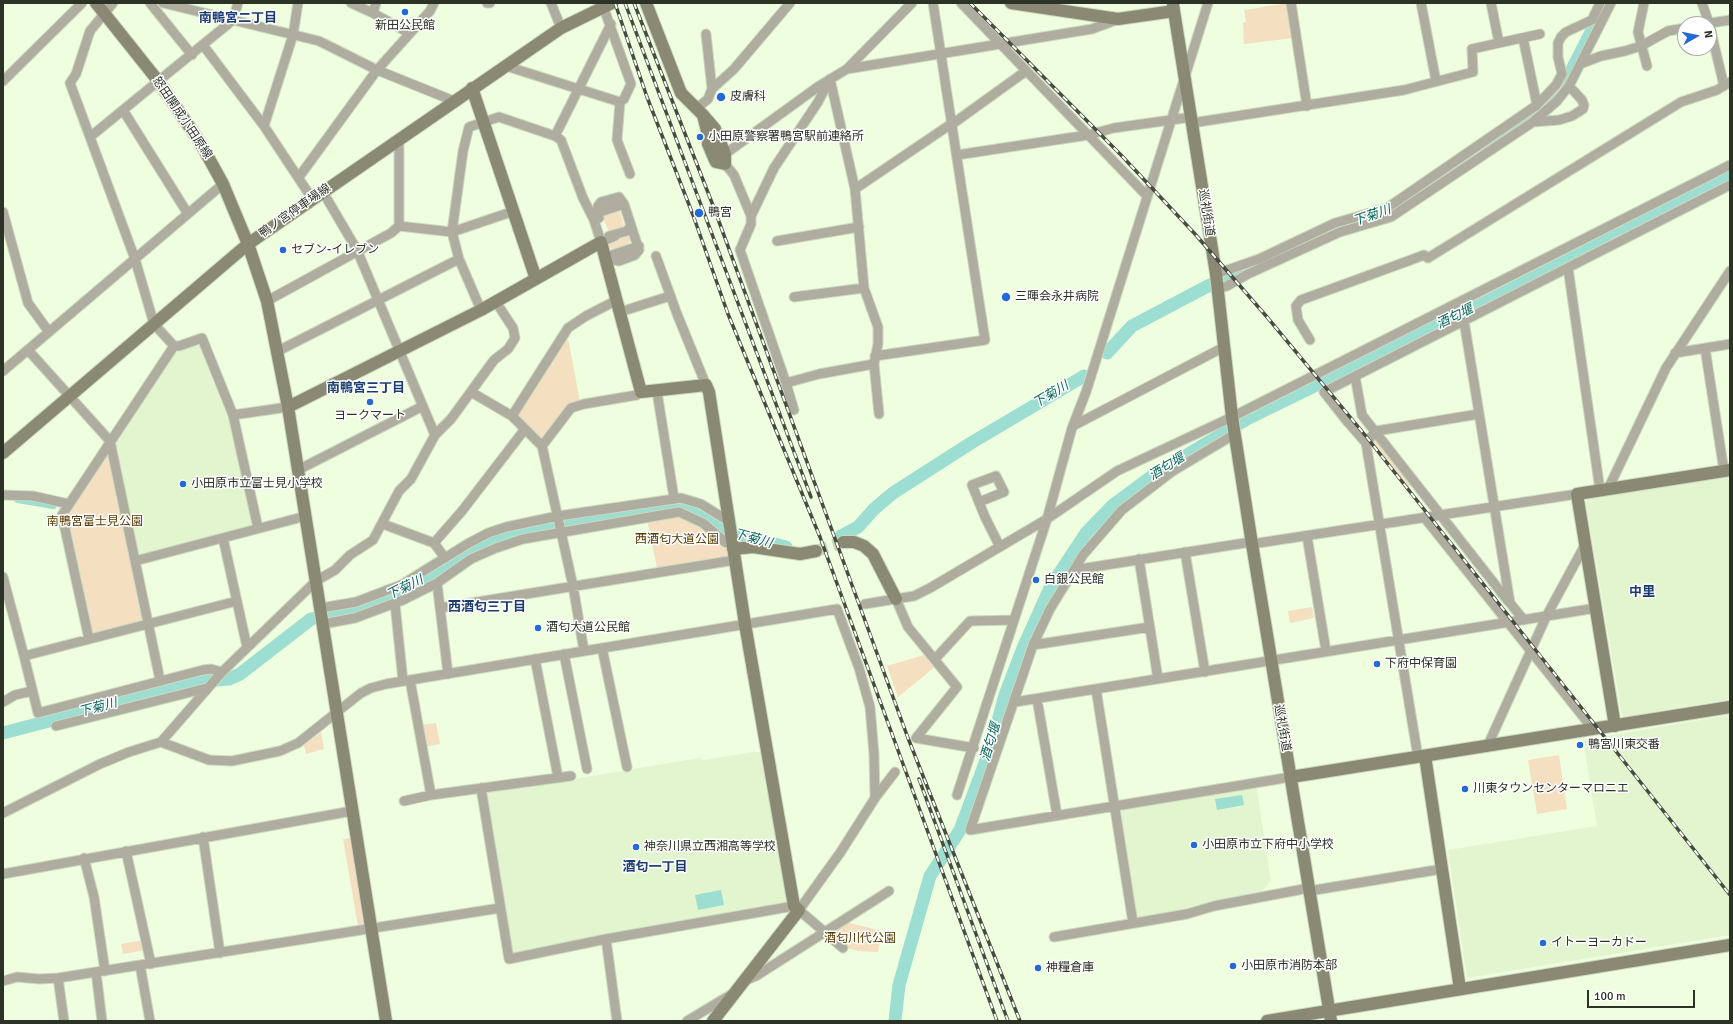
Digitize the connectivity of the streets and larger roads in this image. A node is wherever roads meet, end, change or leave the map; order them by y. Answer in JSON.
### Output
{"nodes":[{"id":1,"x":82,"y":3,"type":"edge"},
{"id":2,"x":96,"y":3,"type":"edge"},
{"id":3,"x":113,"y":3,"type":"edge"},
{"id":4,"x":150,"y":3,"type":"edge"},
{"id":5,"x":163,"y":3,"type":"edge"},
{"id":6,"x":238,"y":3,"type":"edge"},
{"id":7,"x":298,"y":3,"type":"edge"},
{"id":8,"x":351,"y":3,"type":"edge"},
{"id":9,"x":376,"y":3,"type":"edge"},
{"id":10,"x":434,"y":3,"type":"edge"},
{"id":11,"x":487,"y":3,"type":"edge"},
{"id":12,"x":490,"y":3,"type":"edge"},
{"id":13,"x":551,"y":3,"type":"edge"},
{"id":14,"x":646,"y":3,"type":"edge"},
{"id":15,"x":790,"y":3,"type":"edge"},
{"id":16,"x":912,"y":3,"type":"edge"},
{"id":17,"x":933,"y":3,"type":"edge"},
{"id":18,"x":961,"y":3,"type":"edge"},
{"id":19,"x":1012,"y":3,"type":"edge"},
{"id":20,"x":1208,"y":3,"type":"edge"},
{"id":21,"x":1291,"y":3,"type":"edge"},
{"id":22,"x":1421,"y":3,"type":"edge"},
{"id":23,"x":1491,"y":3,"type":"edge"},
{"id":24,"x":1600,"y":3,"type":"edge"},
{"id":25,"x":1611,"y":3,"type":"edge"},
{"id":26,"x":1644,"y":3,"type":"edge"},
{"id":27,"x":1702,"y":3,"type":"edge"},
{"id":28,"x":608,"y":5,"type":"edge"},
{"id":29,"x":1049,"y":6,"type":"edge"},
{"id":30,"x":1173,"y":7,"type":"edge"},
{"id":31,"x":104,"y":13,"type":"junction"},
{"id":32,"x":373,"y":13,"type":"junction"},
{"id":33,"x":1704,"y":16,"type":"edge"},
{"id":34,"x":1118,"y":19,"type":"junction"},
{"id":35,"x":233,"y":20,"type":"junction"},
{"id":36,"x":1730,"y":20,"type":"edge"},
{"id":37,"x":1717,"y":22,"type":"edge"},
{"id":38,"x":611,"y":24,"type":"junction"},
{"id":39,"x":560,"y":28,"type":"junction"},
{"id":40,"x":1677,"y":29,"type":"edge"},
{"id":41,"x":409,"y":33,"type":"junction"},
{"id":42,"x":706,"y":34,"type":"dead end"},
{"id":43,"x":1540,"y":34,"type":"dead end"},
{"id":44,"x":293,"y":35,"type":"junction"},
{"id":45,"x":1524,"y":38,"type":"junction"},
{"id":46,"x":1000,"y":43,"type":"junction"},
{"id":47,"x":1500,"y":43,"type":"junction"},
{"id":48,"x":203,"y":45,"type":"junction"},
{"id":49,"x":1641,"y":46,"type":"junction"},
{"id":50,"x":941,"y":53,"type":"junction"},
{"id":51,"x":192,"y":55,"type":"junction"},
{"id":52,"x":1717,"y":55,"type":"edge"},
{"id":53,"x":508,"y":63,"type":"junction"},
{"id":54,"x":1580,"y":64,"type":"junction"},
{"id":55,"x":1647,"y":66,"type":"dead end"},
{"id":56,"x":847,"y":69,"type":"junction"},
{"id":57,"x":377,"y":70,"type":"junction"},
{"id":58,"x":1026,"y":71,"type":"junction"},
{"id":59,"x":1185,"y":76,"type":"junction"},
{"id":60,"x":830,"y":79,"type":"junction"},
{"id":61,"x":3,"y":81,"type":"edge"},
{"id":62,"x":1436,"y":81,"type":"junction"},
{"id":63,"x":159,"y":82,"type":"junction"},
{"id":64,"x":1727,"y":84,"type":"edge"},
{"id":65,"x":1569,"y":86,"type":"junction"},
{"id":66,"x":472,"y":88,"type":"junction"},
{"id":67,"x":578,"y":89,"type":"junction"},
{"id":68,"x":712,"y":89,"type":"junction"},
{"id":69,"x":454,"y":101,"type":"junction"},
{"id":70,"x":620,"y":102,"type":"junction"},
{"id":71,"x":1537,"y":105,"type":"junction"},
{"id":72,"x":1307,"y":106,"type":"junction"},
{"id":73,"x":123,"y":110,"type":"junction"},
{"id":74,"x":700,"y":111,"type":"junction"},
{"id":75,"x":1192,"y":120,"type":"junction"},
{"id":76,"x":1170,"y":121,"type":"junction"},
{"id":77,"x":484,"y":122,"type":"junction"},
{"id":78,"x":1533,"y":122,"type":"junction"},
{"id":79,"x":951,"y":124,"type":"junction"},
{"id":80,"x":264,"y":126,"type":"junction"},
{"id":81,"x":1088,"y":135,"type":"junction"},
{"id":82,"x":555,"y":136,"type":"junction"},
{"id":83,"x":90,"y":137,"type":"junction"},
{"id":84,"x":399,"y":139,"type":"junction"},
{"id":85,"x":957,"y":155,"type":"junction"},
{"id":86,"x":725,"y":159,"type":"junction"},
{"id":87,"x":1730,"y":165,"type":"edge"},
{"id":88,"x":630,"y":174,"type":"dead end"},
{"id":89,"x":299,"y":177,"type":"junction"},
{"id":90,"x":223,"y":184,"type":"junction"},
{"id":91,"x":1730,"y":185,"type":"edge"},
{"id":92,"x":856,"y":189,"type":"junction"},
{"id":93,"x":323,"y":192,"type":"junction"},
{"id":94,"x":1147,"y":196,"type":"junction"},
{"id":95,"x":583,"y":198,"type":"junction"},
{"id":96,"x":313,"y":200,"type":"junction"},
{"id":97,"x":601,"y":202,"type":"junction"},
{"id":98,"x":624,"y":204,"type":"junction"},
{"id":99,"x":514,"y":211,"type":"junction"},
{"id":100,"x":3,"y":212,"type":"edge"},
{"id":101,"x":188,"y":214,"type":"junction"},
{"id":102,"x":751,"y":216,"type":"junction"},
{"id":103,"x":596,"y":217,"type":"junction"},
{"id":104,"x":631,"y":225,"type":"junction"},
{"id":105,"x":399,"y":226,"type":"junction"},
{"id":106,"x":859,"y":227,"type":"junction"},
{"id":107,"x":452,"y":232,"type":"junction"},
{"id":108,"x":615,"y":236,"type":"junction"},
{"id":109,"x":777,"y":241,"type":"dead end"},
{"id":110,"x":601,"y":242,"type":"junction"},
{"id":111,"x":248,"y":244,"type":"junction"},
{"id":112,"x":357,"y":250,"type":"junction"},
{"id":113,"x":656,"y":256,"type":"dead end"},
{"id":114,"x":459,"y":258,"type":"junction"},
{"id":115,"x":605,"y":258,"type":"junction"},
{"id":116,"x":135,"y":259,"type":"junction"},
{"id":117,"x":1568,"y":268,"type":"junction"},
{"id":118,"x":1730,"y":270,"type":"edge"},
{"id":119,"x":536,"y":279,"type":"junction"},
{"id":120,"x":1217,"y":281,"type":"junction"},
{"id":121,"x":864,"y":288,"type":"junction"},
{"id":122,"x":670,"y":296,"type":"junction"},
{"id":123,"x":794,"y":297,"type":"dead end"},
{"id":124,"x":379,"y":299,"type":"junction"},
{"id":125,"x":267,"y":301,"type":"junction"},
{"id":126,"x":496,"y":302,"type":"junction"},
{"id":127,"x":618,"y":306,"type":"junction"},
{"id":128,"x":481,"y":310,"type":"junction"},
{"id":129,"x":1464,"y":321,"type":"junction"},
{"id":130,"x":154,"y":324,"type":"junction"},
{"id":131,"x":49,"y":332,"type":"junction"},
{"id":132,"x":1310,"y":340,"type":"dead end"},
{"id":133,"x":1730,"y":344,"type":"edge"},
{"id":134,"x":174,"y":346,"type":"junction"},
{"id":135,"x":1224,"y":347,"type":"junction"},
{"id":136,"x":1705,"y":348,"type":"junction"},
{"id":137,"x":28,"y":350,"type":"junction"},
{"id":138,"x":278,"y":351,"type":"junction"},
{"id":139,"x":400,"y":352,"type":"junction"},
{"id":140,"x":1675,"y":353,"type":"junction"},
{"id":141,"x":874,"y":360,"type":"junction"},
{"id":142,"x":3,"y":371,"type":"edge"},
{"id":143,"x":1355,"y":376,"type":"junction"},
{"id":144,"x":786,"y":383,"type":"junction"},
{"id":145,"x":706,"y":385,"type":"junction"},
{"id":146,"x":471,"y":392,"type":"junction"},
{"id":147,"x":641,"y":392,"type":"junction"},
{"id":148,"x":657,"y":392,"type":"junction"},
{"id":149,"x":70,"y":396,"type":"junction"},
{"id":150,"x":423,"y":406,"type":"junction"},
{"id":151,"x":288,"y":407,"type":"junction"},
{"id":152,"x":794,"y":410,"type":"dead end"},
{"id":153,"x":879,"y":414,"type":"dead end"},
{"id":154,"x":1479,"y":414,"type":"junction"},
{"id":155,"x":233,"y":415,"type":"junction"},
{"id":156,"x":512,"y":416,"type":"junction"},
{"id":157,"x":1232,"y":417,"type":"junction"},
{"id":158,"x":1073,"y":426,"type":"junction"},
{"id":159,"x":525,"y":429,"type":"junction"},
{"id":160,"x":1376,"y":431,"type":"junction"},
{"id":161,"x":1235,"y":434,"type":"junction"},
{"id":162,"x":435,"y":435,"type":"junction"},
{"id":163,"x":110,"y":442,"type":"junction"},
{"id":164,"x":1366,"y":443,"type":"junction"},
{"id":165,"x":542,"y":446,"type":"junction"},
{"id":166,"x":3,"y":453,"type":"edge"},
{"id":167,"x":298,"y":470,"type":"junction"},
{"id":168,"x":1727,"y":471,"type":"edge"},
{"id":169,"x":1604,"y":490,"type":"junction"},
{"id":170,"x":1577,"y":494,"type":"junction"},
{"id":171,"x":3,"y":495,"type":"edge"},
{"id":172,"x":674,"y":498,"type":"junction"},
{"id":173,"x":979,"y":502,"type":"dead end"},
{"id":174,"x":69,"y":504,"type":"junction"},
{"id":175,"x":1494,"y":506,"type":"junction"},
{"id":176,"x":1442,"y":514,"type":"junction"},
{"id":177,"x":306,"y":516,"type":"junction"},
{"id":178,"x":558,"y":516,"type":"junction"},
{"id":179,"x":1424,"y":517,"type":"junction"},
{"id":180,"x":1047,"y":519,"type":"junction"},
{"id":181,"x":383,"y":524,"type":"junction"},
{"id":182,"x":730,"y":524,"type":"junction"},
{"id":183,"x":1379,"y":524,"type":"junction"},
{"id":184,"x":258,"y":528,"type":"junction"},
{"id":185,"x":561,"y":533,"type":"junction"},
{"id":186,"x":1308,"y":536,"type":"junction"},
{"id":187,"x":223,"y":538,"type":"junction"},
{"id":188,"x":843,"y":542,"type":"tunnel mouth"},
{"id":189,"x":434,"y":543,"type":"junction"},
{"id":190,"x":1252,"y":543,"type":"junction"},
{"id":191,"x":1586,"y":543,"type":"junction"},
{"id":192,"x":1000,"y":547,"type":"junction"},
{"id":193,"x":733,"y":549,"type":"junction"},
{"id":194,"x":816,"y":551,"type":"tunnel mouth"},
{"id":195,"x":1185,"y":552,"type":"junction"},
{"id":196,"x":445,"y":558,"type":"junction"},
{"id":197,"x":1139,"y":559,"type":"junction"},
{"id":198,"x":135,"y":561,"type":"junction"},
{"id":199,"x":1074,"y":570,"type":"junction"},
{"id":200,"x":3,"y":577,"type":"edge"},
{"id":201,"x":316,"y":580,"type":"junction"},
{"id":202,"x":436,"y":583,"type":"junction"},
{"id":203,"x":573,"y":586,"type":"junction"},
{"id":204,"x":896,"y":599,"type":"junction"},
{"id":205,"x":237,"y":601,"type":"junction"},
{"id":206,"x":1510,"y":603,"type":"junction"},
{"id":207,"x":395,"y":604,"type":"junction"},
{"id":208,"x":865,"y":604,"type":"dead end"},
{"id":209,"x":440,"y":608,"type":"junction"},
{"id":210,"x":1596,"y":608,"type":"junction"},
{"id":211,"x":1547,"y":615,"type":"junction"},
{"id":212,"x":322,"y":616,"type":"junction"},
{"id":213,"x":1523,"y":619,"type":"junction"},
{"id":214,"x":1014,"y":620,"type":"junction"},
{"id":215,"x":1508,"y":621,"type":"junction"},
{"id":216,"x":148,"y":624,"type":"junction"},
{"id":217,"x":745,"y":624,"type":"junction"},
{"id":218,"x":1150,"y":628,"type":"junction"},
{"id":219,"x":89,"y":638,"type":"junction"},
{"id":220,"x":1399,"y":639,"type":"junction"},
{"id":221,"x":1033,"y":645,"type":"junction"},
{"id":222,"x":247,"y":647,"type":"junction"},
{"id":223,"x":602,"y":648,"type":"junction"},
{"id":224,"x":1530,"y":650,"type":"junction"},
{"id":225,"x":584,"y":651,"type":"junction"},
{"id":226,"x":1326,"y":651,"type":"junction"},
{"id":227,"x":564,"y":654,"type":"junction"},
{"id":228,"x":24,"y":656,"type":"junction"},
{"id":229,"x":535,"y":659,"type":"junction"},
{"id":230,"x":935,"y":659,"type":"junction"},
{"id":231,"x":1271,"y":660,"type":"junction"},
{"id":232,"x":222,"y":672,"type":"junction"},
{"id":233,"x":1205,"y":672,"type":"junction"},
{"id":234,"x":448,"y":674,"type":"junction"},
{"id":235,"x":1158,"y":679,"type":"junction"},
{"id":236,"x":160,"y":680,"type":"junction"},
{"id":237,"x":407,"y":681,"type":"junction"},
{"id":238,"x":207,"y":688,"type":"junction"},
{"id":239,"x":1096,"y":689,"type":"junction"},
{"id":240,"x":32,"y":691,"type":"junction"},
{"id":241,"x":1037,"y":699,"type":"junction"},
{"id":242,"x":3,"y":702,"type":"edge"},
{"id":243,"x":1015,"y":702,"type":"junction"},
{"id":244,"x":1730,"y":707,"type":"edge"},
{"id":245,"x":336,"y":711,"type":"junction"},
{"id":246,"x":56,"y":726,"type":"dead end"},
{"id":247,"x":1615,"y":726,"type":"junction"},
{"id":248,"x":1593,"y":729,"type":"junction"},
{"id":249,"x":161,"y":742,"type":"junction"},
{"id":250,"x":1487,"y":747,"type":"junction"},
{"id":251,"x":974,"y":748,"type":"junction"},
{"id":252,"x":1422,"y":757,"type":"junction"},
{"id":253,"x":627,"y":767,"type":"dead end"},
{"id":254,"x":587,"y":769,"type":"dead end"},
{"id":255,"x":895,"y":772,"type":"dead end"},
{"id":256,"x":571,"y":776,"type":"dead end"},
{"id":257,"x":558,"y":777,"type":"junction"},
{"id":258,"x":1291,"y":777,"type":"junction"},
{"id":259,"x":481,"y":788,"type":"junction"},
{"id":260,"x":431,"y":795,"type":"junction"},
{"id":261,"x":957,"y":795,"type":"dead end"},
{"id":262,"x":875,"y":798,"type":"junction"},
{"id":263,"x":404,"y":801,"type":"dead end"},
{"id":264,"x":1114,"y":806,"type":"junction"},
{"id":265,"x":352,"y":811,"type":"junction"},
{"id":266,"x":3,"y":813,"type":"edge"},
{"id":267,"x":1057,"y":815,"type":"junction"},
{"id":268,"x":203,"y":837,"type":"junction"},
{"id":269,"x":126,"y":851,"type":"junction"},
{"id":270,"x":84,"y":858,"type":"junction"},
{"id":271,"x":1442,"y":868,"type":"junction"},
{"id":272,"x":3,"y":874,"type":"edge"},
{"id":273,"x":1309,"y":889,"type":"junction"},
{"id":274,"x":889,"y":891,"type":"dead end"},
{"id":275,"x":500,"y":908,"type":"junction"},
{"id":276,"x":797,"y":908,"type":"junction"},
{"id":277,"x":1134,"y":923,"type":"junction"},
{"id":278,"x":371,"y":929,"type":"junction"},
{"id":279,"x":824,"y":932,"type":"junction"},
{"id":280,"x":1054,"y":937,"type":"dead end"},
{"id":281,"x":606,"y":939,"type":"junction"},
{"id":282,"x":1730,"y":945,"type":"edge"},
{"id":283,"x":843,"y":948,"type":"dead end"},
{"id":284,"x":220,"y":953,"type":"junction"},
{"id":285,"x":151,"y":964,"type":"junction"},
{"id":286,"x":140,"y":965,"type":"junction"},
{"id":287,"x":106,"y":971,"type":"junction"},
{"id":288,"x":96,"y":972,"type":"junction"},
{"id":289,"x":58,"y":978,"type":"junction"},
{"id":290,"x":3,"y":981,"type":"edge"},
{"id":291,"x":743,"y":981,"type":"junction"},
{"id":292,"x":1460,"y":989,"type":"junction"},
{"id":293,"x":733,"y":993,"type":"junction"},
{"id":294,"x":1330,"y":1016,"type":"edge"},
{"id":295,"x":64,"y":1021,"type":"edge"},
{"id":296,"x":102,"y":1021,"type":"edge"},
{"id":297,"x":150,"y":1021,"type":"edge"},
{"id":298,"x":386,"y":1021,"type":"edge"},
{"id":299,"x":617,"y":1021,"type":"edge"},
{"id":300,"x":688,"y":1021,"type":"edge"},
{"id":301,"x":713,"y":1021,"type":"edge"},
{"id":302,"x":1267,"y":1021,"type":"edge"}],
"edges":[{"from":1,"to":61,"type":"street"},
{"from":2,"to":31,"type":"street","name":"怒田開成小田原線"},
{"from":3,"to":31,"type":"street"},
{"from":4,"to":51,"type":"street"},
{"from":5,"to":35,"type":"street"},
{"from":6,"to":35,"type":"street"},
{"from":7,"to":44,"type":"street"},
{"from":8,"to":32,"type":"street"},
{"from":9,"to":32,"type":"street"},
{"from":10,"to":41,"type":"street"},
{"from":11,"to":12,"type":"street"},
{"from":13,"to":39,"type":"street"},
{"from":14,"to":74,"type":"street"},
{"from":15,"to":68,"type":"street"},
{"from":16,"to":56,"type":"street"},
{"from":17,"to":50,"type":"street"},
{"from":18,"to":46,"type":"street"},
{"from":19,"to":29,"type":"street"},
{"from":20,"to":59,"type":"street"},
{"from":21,"to":72,"type":"street"},
{"from":22,"to":62,"type":"street"},
{"from":23,"to":47,"type":"street"},
{"from":24,"to":71,"type":"street"},
{"from":25,"to":54,"type":"street"},
{"from":26,"to":49,"type":"street"},
{"from":27,"to":33,"type":"street"},
{"from":28,"to":38,"type":"street"},
{"from":28,"to":39,"type":"street","name":"鴨ノ宮停車場線"},
{"from":29,"to":34,"type":"street"},
{"from":30,"to":34,"type":"street"},
{"from":30,"to":59,"type":"street","name":"巡礼街道"},
{"from":31,"to":63,"type":"street","name":"怒田開成小田原線"},
{"from":31,"to":83,"type":"street"},
{"from":32,"to":41,"type":"street"},
{"from":34,"to":46,"type":"street"},
{"from":35,"to":44,"type":"street"},
{"from":35,"to":48,"type":"street"},
{"from":36,"to":37,"type":"street"},
{"from":38,"to":67,"type":"street"},
{"from":38,"to":70,"type":"street"},
{"from":39,"to":53,"type":"street","name":"鴨ノ宮停車場線"},
{"from":40,"to":49,"type":"street"},
{"from":41,"to":57,"type":"street"},
{"from":42,"to":68,"type":"street"},
{"from":43,"to":45,"type":"street"},
{"from":44,"to":57,"type":"street"},
{"from":44,"to":80,"type":"street"},
{"from":45,"to":47,"type":"street"},
{"from":45,"to":71,"type":"street"},
{"from":46,"to":50,"type":"street"},
{"from":46,"to":58,"type":"street"},
{"from":47,"to":62,"type":"street"},
{"from":48,"to":51,"type":"street"},
{"from":48,"to":80,"type":"street"},
{"from":49,"to":54,"type":"street"},
{"from":49,"to":55,"type":"street"},
{"from":50,"to":56,"type":"street"},
{"from":50,"to":79,"type":"street"},
{"from":51,"to":63,"type":"street"},
{"from":52,"to":64,"type":"street"},
{"from":53,"to":66,"type":"street","name":"鴨ノ宮停車場線"},
{"from":53,"to":67,"type":"street"},
{"from":54,"to":65,"type":"street"},
{"from":56,"to":60,"type":"street"},
{"from":57,"to":69,"type":"street"},
{"from":57,"to":89,"type":"street"},
{"from":58,"to":79,"type":"street"},
{"from":58,"to":81,"type":"street"},
{"from":59,"to":75,"type":"street","name":"巡礼街道"},
{"from":59,"to":76,"type":"street"},
{"from":60,"to":86,"type":"street"},
{"from":60,"to":92,"type":"street"},
{"from":60,"to":102,"type":"street"},
{"from":62,"to":72,"type":"street"},
{"from":63,"to":73,"type":"street"},
{"from":63,"to":90,"type":"street","name":"怒田開成小田原線"},
{"from":64,"to":132,"type":"street"},
{"from":65,"to":78,"type":"street"},
{"from":65,"to":78,"type":"street"},
{"from":66,"to":69,"type":"street","name":"鴨ノ宮停車場線"},
{"from":66,"to":77,"type":"street"},
{"from":67,"to":70,"type":"street"},
{"from":67,"to":82,"type":"street"},
{"from":68,"to":74,"type":"street"},
{"from":69,"to":84,"type":"street","name":"鴨ノ宮停車場線"},
{"from":70,"to":88,"type":"street"},
{"from":71,"to":120,"type":"street"},
{"from":72,"to":75,"type":"street"},
{"from":73,"to":83,"type":"street"},
{"from":73,"to":101,"type":"street"},
{"from":74,"to":86,"type":"street"},
{"from":75,"to":76,"type":"street"},
{"from":75,"to":120,"type":"street","name":"巡礼街道"},
{"from":76,"to":81,"type":"street"},
{"from":76,"to":94,"type":"street"},
{"from":77,"to":82,"type":"street"},
{"from":77,"to":99,"type":"street"},
{"from":77,"to":107,"type":"street"},
{"from":78,"to":120,"type":"street"},
{"from":79,"to":85,"type":"street"},
{"from":79,"to":92,"type":"street"},
{"from":80,"to":89,"type":"street"},
{"from":81,"to":85,"type":"street"},
{"from":81,"to":94,"type":"street"},
{"from":82,"to":95,"type":"street"},
{"from":83,"to":116,"type":"street"},
{"from":84,"to":93,"type":"street","name":"鴨ノ宮停車場線"},
{"from":84,"to":105,"type":"street"},
{"from":85,"to":141,"type":"street"},
{"from":86,"to":102,"type":"street"},
{"from":87,"to":157,"type":"street"},
{"from":89,"to":96,"type":"street"},
{"from":90,"to":101,"type":"street"},
{"from":90,"to":111,"type":"street","name":"怒田開成小田原線"},
{"from":91,"to":117,"type":"street"},
{"from":92,"to":106,"type":"street"},
{"from":93,"to":96,"type":"street","name":"鴨ノ宮停車場線"},
{"from":93,"to":112,"type":"street"},
{"from":94,"to":158,"type":"street"},
{"from":95,"to":97,"type":"street"},
{"from":95,"to":103,"type":"street"},
{"from":96,"to":111,"type":"street","name":"鴨ノ宮停車場線"},
{"from":97,"to":98,"type":"street"},
{"from":97,"to":103,"type":"street"},
{"from":98,"to":103,"type":"street"},
{"from":98,"to":104,"type":"street"},
{"from":99,"to":107,"type":"street"},
{"from":99,"to":119,"type":"street"},
{"from":100,"to":131,"type":"street"},
{"from":101,"to":116,"type":"street"},
{"from":102,"to":144,"type":"street"},
{"from":103,"to":108,"type":"street"},
{"from":103,"to":110,"type":"street"},
{"from":104,"to":108,"type":"street"},
{"from":104,"to":115,"type":"street"},
{"from":105,"to":107,"type":"street"},
{"from":105,"to":112,"type":"street"},
{"from":106,"to":109,"type":"street"},
{"from":106,"to":121,"type":"street"},
{"from":107,"to":114,"type":"street"},
{"from":108,"to":110,"type":"street"},
{"from":110,"to":115,"type":"street"},
{"from":110,"to":119,"type":"street"},
{"from":111,"to":125,"type":"street","name":"怒田開成小田原線"},
{"from":111,"to":130,"type":"street","name":"鴨ノ宮停車場線"},
{"from":112,"to":124,"type":"street"},
{"from":112,"to":125,"type":"street"},
{"from":113,"to":122,"type":"street"},
{"from":114,"to":124,"type":"street"},
{"from":114,"to":128,"type":"street"},
{"from":115,"to":127,"type":"street"},
{"from":116,"to":130,"type":"street"},
{"from":116,"to":131,"type":"street"},
{"from":117,"to":129,"type":"street"},
{"from":117,"to":169,"type":"street"},
{"from":118,"to":140,"type":"street"},
{"from":119,"to":126,"type":"street"},
{"from":120,"to":135,"type":"street","name":"巡礼街道"},
{"from":121,"to":123,"type":"street"},
{"from":121,"to":141,"type":"street"},
{"from":122,"to":127,"type":"street"},
{"from":122,"to":145,"type":"street"},
{"from":124,"to":138,"type":"street"},
{"from":124,"to":139,"type":"street"},
{"from":125,"to":138,"type":"street","name":"怒田開成小田原線"},
{"from":126,"to":128,"type":"street"},
{"from":126,"to":146,"type":"street"},
{"from":127,"to":147,"type":"street"},
{"from":127,"to":156,"type":"street"},
{"from":128,"to":139,"type":"street"},
{"from":129,"to":143,"type":"street"},
{"from":129,"to":154,"type":"street"},
{"from":130,"to":134,"type":"street"},
{"from":130,"to":149,"type":"street","name":"鴨ノ宮停車場線"},
{"from":131,"to":137,"type":"street"},
{"from":133,"to":136,"type":"street"},
{"from":134,"to":155,"type":"street"},
{"from":134,"to":163,"type":"street"},
{"from":135,"to":157,"type":"street","name":"巡礼街道"},
{"from":135,"to":158,"type":"street"},
{"from":136,"to":140,"type":"street"},
{"from":136,"to":168,"type":"street"},
{"from":137,"to":142,"type":"street"},
{"from":137,"to":149,"type":"street"},
{"from":138,"to":151,"type":"street","name":"怒田開成小田原線"},
{"from":139,"to":150,"type":"street"},
{"from":139,"to":151,"type":"street"},
{"from":140,"to":169,"type":"street"},
{"from":141,"to":144,"type":"street"},
{"from":141,"to":153,"type":"street"},
{"from":143,"to":160,"type":"street"},
{"from":143,"to":164,"type":"street"},
{"from":144,"to":152,"type":"street"},
{"from":145,"to":148,"type":"street"},
{"from":145,"to":182,"type":"street"},
{"from":146,"to":156,"type":"street"},
{"from":146,"to":162,"type":"street"},
{"from":147,"to":148,"type":"street"},
{"from":147,"to":165,"type":"street"},
{"from":148,"to":172,"type":"street"},
{"from":149,"to":163,"type":"street"},
{"from":149,"to":166,"type":"street","name":"鴨ノ宮停車場線"},
{"from":150,"to":162,"type":"street"},
{"from":150,"to":167,"type":"street"},
{"from":151,"to":155,"type":"street"},
{"from":151,"to":167,"type":"street","name":"怒田開成小田原線"},
{"from":154,"to":160,"type":"street"},
{"from":154,"to":175,"type":"street"},
{"from":155,"to":184,"type":"street"},
{"from":156,"to":159,"type":"street"},
{"from":157,"to":161,"type":"street","name":"巡礼街道"},
{"from":157,"to":180,"type":"street"},
{"from":158,"to":180,"type":"street"},
{"from":159,"to":165,"type":"street"},
{"from":159,"to":189,"type":"street"},
{"from":160,"to":164,"type":"street"},
{"from":160,"to":176,"type":"street"},
{"from":161,"to":190,"type":"street","name":"巡礼街道"},
{"from":161,"to":199,"type":"street"},
{"from":162,"to":181,"type":"street"},
{"from":163,"to":174,"type":"street"},
{"from":163,"to":198,"type":"street"},
{"from":164,"to":183,"type":"street"},
{"from":165,"to":178,"type":"street"},
{"from":167,"to":177,"type":"street","name":"怒田開成小田原線"},
{"from":168,"to":169,"type":"street"},
{"from":169,"to":170,"type":"street"},
{"from":170,"to":175,"type":"street"},
{"from":170,"to":191,"type":"street"},
{"from":171,"to":174,"type":"street"},
{"from":172,"to":178,"type":"street"},
{"from":172,"to":182,"type":"street"},
{"from":173,"to":192,"type":"street"},
{"from":174,"to":219,"type":"street"},
{"from":175,"to":176,"type":"street"},
{"from":175,"to":206,"type":"street"},
{"from":176,"to":179,"type":"street"},
{"from":176,"to":206,"type":"street"},
{"from":177,"to":184,"type":"street"},
{"from":177,"to":201,"type":"street","name":"怒田開成小田原線"},
{"from":178,"to":185,"type":"street"},
{"from":178,"to":196,"type":"street"},
{"from":179,"to":183,"type":"street"},
{"from":179,"to":215,"type":"street"},
{"from":180,"to":192,"type":"street"},
{"from":180,"to":214,"type":"street"},
{"from":181,"to":189,"type":"street"},
{"from":181,"to":201,"type":"street"},
{"from":182,"to":193,"type":"street"},
{"from":183,"to":186,"type":"street"},
{"from":183,"to":220,"type":"street"},
{"from":184,"to":187,"type":"street"},
{"from":185,"to":193,"type":"street"},
{"from":185,"to":202,"type":"street"},
{"from":185,"to":203,"type":"street"},
{"from":186,"to":190,"type":"street"},
{"from":186,"to":226,"type":"street"},
{"from":187,"to":198,"type":"street"},
{"from":187,"to":205,"type":"street"},
{"from":188,"to":204,"type":"street"},
{"from":189,"to":196,"type":"street"},
{"from":190,"to":195,"type":"street"},
{"from":190,"to":231,"type":"street","name":"巡礼街道"},
{"from":191,"to":210,"type":"street"},
{"from":191,"to":211,"type":"street"},
{"from":192,"to":204,"type":"street"},
{"from":193,"to":194,"type":"street"},
{"from":193,"to":203,"type":"street"},
{"from":193,"to":217,"type":"street"},
{"from":195,"to":197,"type":"street"},
{"from":195,"to":233,"type":"street"},
{"from":196,"to":212,"type":"street"},
{"from":197,"to":199,"type":"street"},
{"from":197,"to":218,"type":"street"},
{"from":198,"to":216,"type":"street"},
{"from":199,"to":221,"type":"street"},
{"from":200,"to":228,"type":"street"},
{"from":201,"to":212,"type":"street","name":"怒田開成小田原線"},
{"from":201,"to":222,"type":"street"},
{"from":202,"to":207,"type":"street"},
{"from":202,"to":209,"type":"street"},
{"from":203,"to":209,"type":"street"},
{"from":203,"to":225,"type":"street"},
{"from":204,"to":208,"type":"street"},
{"from":204,"to":230,"type":"street"},
{"from":205,"to":216,"type":"street"},
{"from":205,"to":222,"type":"street"},
{"from":206,"to":213,"type":"street"},
{"from":207,"to":212,"type":"street"},
{"from":207,"to":237,"type":"street"},
{"from":209,"to":234,"type":"street"},
{"from":210,"to":211,"type":"street"},
{"from":210,"to":247,"type":"street"},
{"from":211,"to":213,"type":"street"},
{"from":211,"to":224,"type":"street"},
{"from":212,"to":245,"type":"street","name":"怒田開成小田原線"},
{"from":213,"to":215,"type":"street"},
{"from":214,"to":230,"type":"street"},
{"from":214,"to":251,"type":"street"},
{"from":215,"to":220,"type":"street"},
{"from":215,"to":224,"type":"street"},
{"from":216,"to":219,"type":"street"},
{"from":216,"to":236,"type":"street"},
{"from":217,"to":223,"type":"street"},
{"from":217,"to":262,"type":"street"},
{"from":217,"to":276,"type":"street"},
{"from":218,"to":221,"type":"street"},
{"from":218,"to":235,"type":"street"},
{"from":219,"to":228,"type":"street"},
{"from":220,"to":226,"type":"street"},
{"from":220,"to":252,"type":"street"},
{"from":221,"to":243,"type":"street"},
{"from":222,"to":232,"type":"street"},
{"from":223,"to":225,"type":"street"},
{"from":223,"to":253,"type":"street"},
{"from":224,"to":248,"type":"street"},
{"from":224,"to":250,"type":"street"},
{"from":225,"to":227,"type":"street"},
{"from":226,"to":231,"type":"street"},
{"from":227,"to":229,"type":"street"},
{"from":227,"to":254,"type":"street"},
{"from":228,"to":240,"type":"street"},
{"from":229,"to":234,"type":"street"},
{"from":229,"to":257,"type":"street"},
{"from":230,"to":251,"type":"street"},
{"from":231,"to":233,"type":"street"},
{"from":231,"to":258,"type":"street","name":"巡礼街道"},
{"from":232,"to":236,"type":"street"},
{"from":232,"to":238,"type":"street"},
{"from":233,"to":235,"type":"street"},
{"from":234,"to":237,"type":"street"},
{"from":235,"to":239,"type":"street"},
{"from":236,"to":240,"type":"street"},
{"from":237,"to":245,"type":"street"},
{"from":237,"to":260,"type":"street"},
{"from":238,"to":246,"type":"street"},
{"from":238,"to":249,"type":"street"},
{"from":239,"to":241,"type":"street"},
{"from":239,"to":264,"type":"street"},
{"from":240,"to":242,"type":"street"},
{"from":241,"to":243,"type":"street"},
{"from":241,"to":267,"type":"street"},
{"from":243,"to":267,"type":"street"},
{"from":244,"to":247,"type":"street"},
{"from":245,"to":249,"type":"street"},
{"from":245,"to":265,"type":"street","name":"怒田開成小田原線"},
{"from":247,"to":248,"type":"street"},
{"from":248,"to":250,"type":"street"},
{"from":249,"to":266,"type":"street"},
{"from":250,"to":252,"type":"street"},
{"from":251,"to":261,"type":"street"},
{"from":252,"to":258,"type":"street"},
{"from":252,"to":271,"type":"street"},
{"from":255,"to":262,"type":"street"},
{"from":256,"to":257,"type":"street"},
{"from":257,"to":259,"type":"street"},
{"from":258,"to":264,"type":"street"},
{"from":258,"to":273,"type":"street","name":"巡礼街道"},
{"from":259,"to":260,"type":"street"},
{"from":259,"to":275,"type":"street"},
{"from":260,"to":263,"type":"street"},
{"from":262,"to":276,"type":"street"},
{"from":264,"to":267,"type":"street"},
{"from":264,"to":277,"type":"street"},
{"from":265,"to":268,"type":"street"},
{"from":265,"to":278,"type":"street","name":"怒田開成小田原線"},
{"from":268,"to":269,"type":"street"},
{"from":268,"to":284,"type":"street"},
{"from":269,"to":270,"type":"street"},
{"from":269,"to":285,"type":"street"},
{"from":270,"to":272,"type":"street"},
{"from":270,"to":287,"type":"street"},
{"from":271,"to":273,"type":"street"},
{"from":271,"to":292,"type":"street"},
{"from":273,"to":277,"type":"street"},
{"from":273,"to":294,"type":"street","name":"巡礼街道"},
{"from":274,"to":279,"type":"street"},
{"from":275,"to":278,"type":"street"},
{"from":275,"to":281,"type":"street"},
{"from":276,"to":279,"type":"street"},
{"from":276,"to":281,"type":"street"},
{"from":276,"to":291,"type":"street"},
{"from":277,"to":280,"type":"street"},
{"from":278,"to":284,"type":"street"},
{"from":278,"to":298,"type":"street","name":"怒田開成小田原線"},
{"from":279,"to":283,"type":"street"},
{"from":279,"to":291,"type":"street"},
{"from":281,"to":299,"type":"street"},
{"from":282,"to":292,"type":"street"},
{"from":284,"to":285,"type":"street"},
{"from":285,"to":286,"type":"street"},
{"from":286,"to":287,"type":"street"},
{"from":286,"to":297,"type":"street"},
{"from":287,"to":288,"type":"street"},
{"from":288,"to":289,"type":"street"},
{"from":288,"to":296,"type":"street"},
{"from":289,"to":290,"type":"street"},
{"from":289,"to":295,"type":"street"},
{"from":291,"to":293,"type":"street"},
{"from":292,"to":294,"type":"street"},
{"from":293,"to":300,"type":"street"},
{"from":293,"to":301,"type":"street"},
{"from":294,"to":302,"type":"street"}]}
